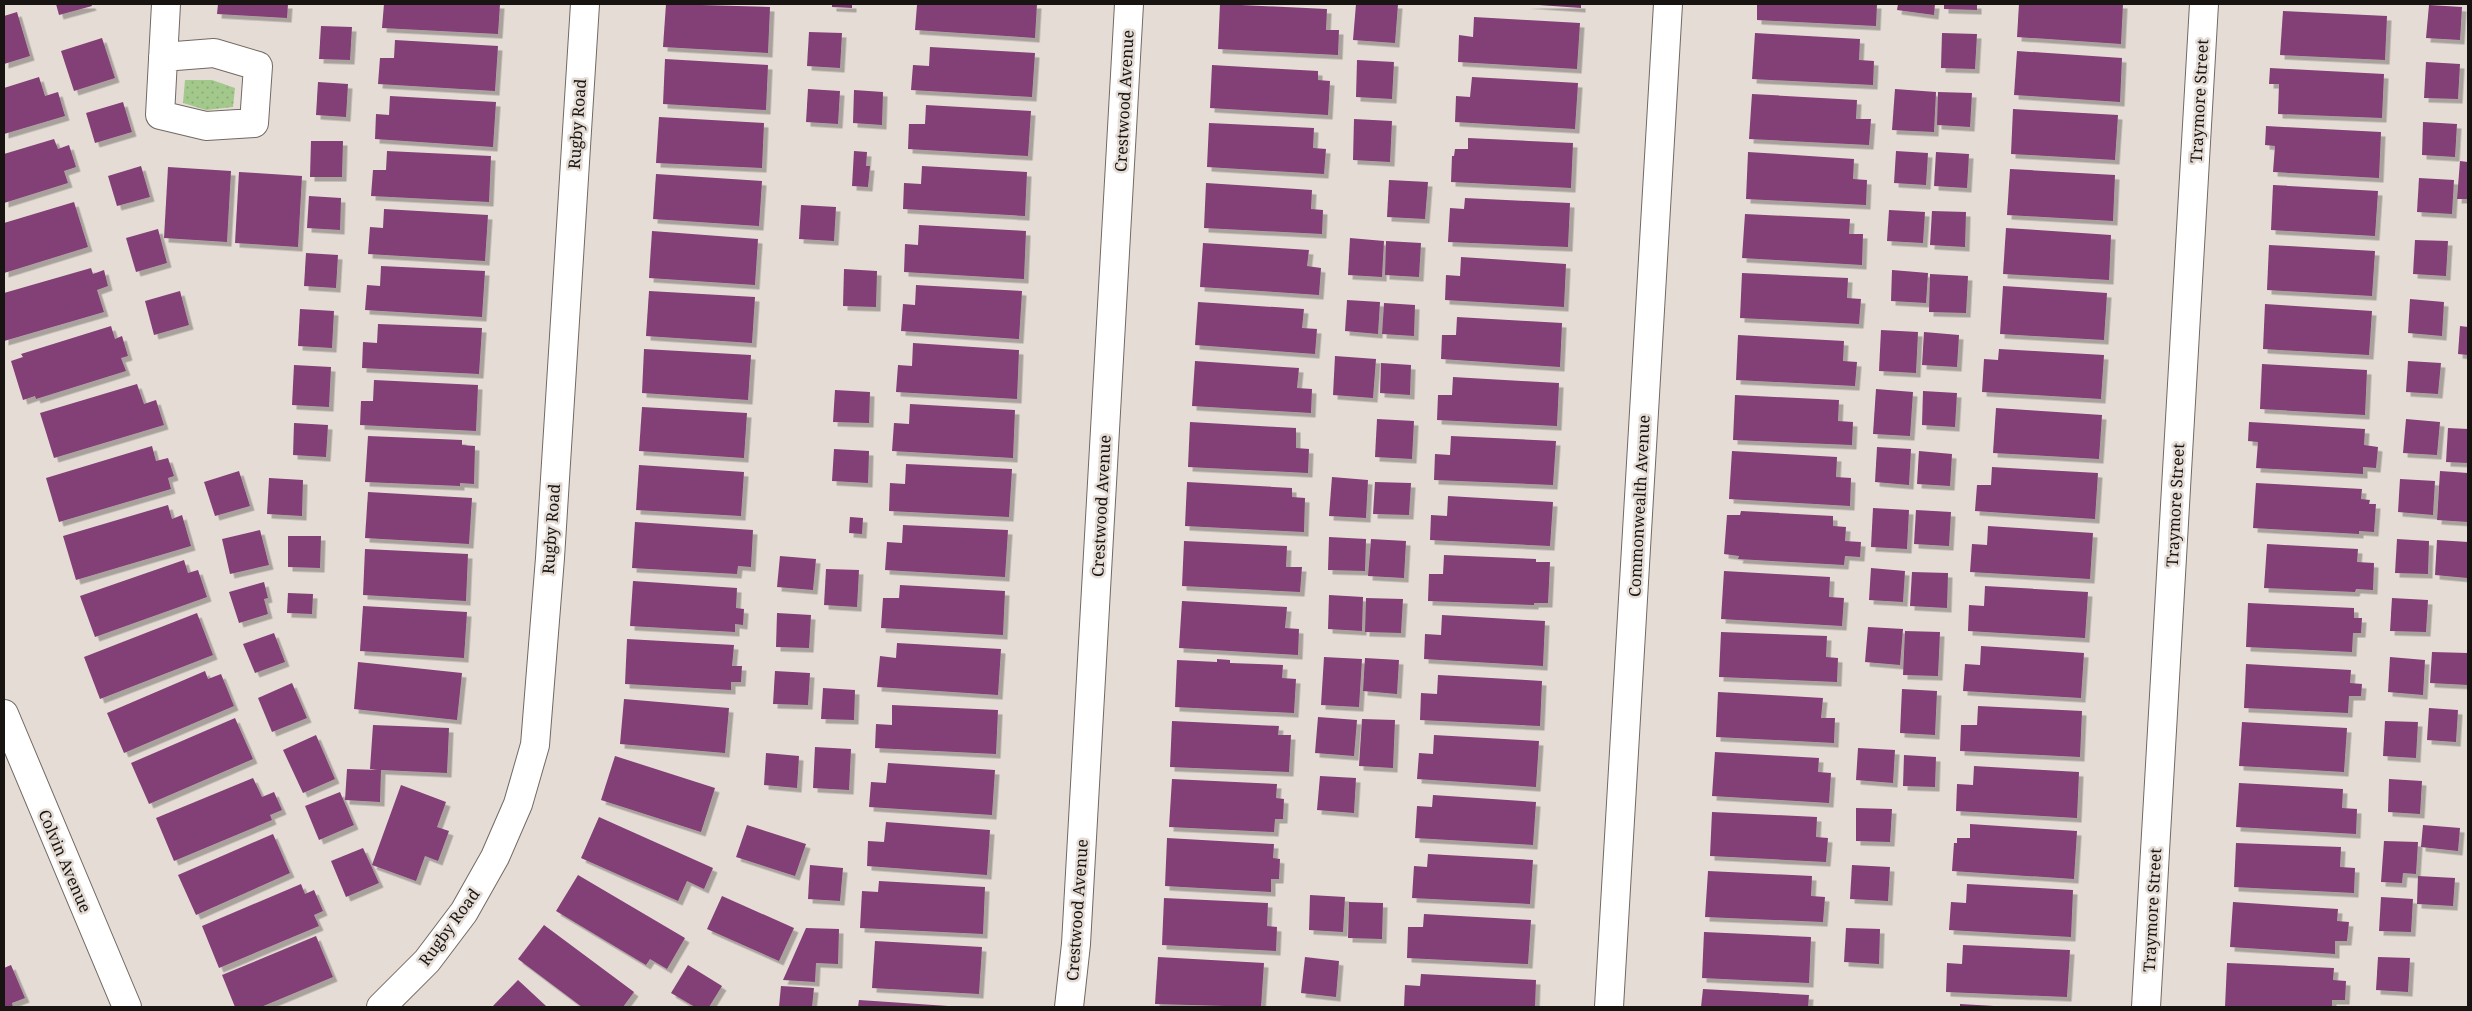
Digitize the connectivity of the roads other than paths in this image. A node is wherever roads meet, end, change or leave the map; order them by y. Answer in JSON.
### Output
{"nodes":[{"id":1,"x":166,"y":4,"type":"edge"},
{"id":2,"x":584,"y":4,"type":"edge"},
{"id":3,"x":1129,"y":4,"type":"edge"},
{"id":4,"x":1668,"y":4,"type":"edge"},
{"id":5,"x":2204,"y":4,"type":"edge"},
{"id":6,"x":163,"y":57,"type":"dead end"},
{"id":7,"x":4,"y":714,"type":"edge"},
{"id":8,"x":127,"y":1007,"type":"edge"},
{"id":9,"x":381,"y":1007,"type":"edge"},
{"id":10,"x":1069,"y":1007,"type":"edge"},
{"id":11,"x":1609,"y":1007,"type":"edge"},
{"id":12,"x":2146,"y":1007,"type":"edge"}],
"edges":[{"from":1,"to":6,"type":"street"},
{"from":2,"to":9,"type":"street","name":"Rugby Road"},
{"from":3,"to":10,"type":"street","name":"Crestwood Avenue"},
{"from":4,"to":11,"type":"street","name":"Commonwealth Avenue"},
{"from":5,"to":12,"type":"street","name":"Traymore Street"},
{"from":7,"to":8,"type":"street","name":"Colvin Avenue"}]}
